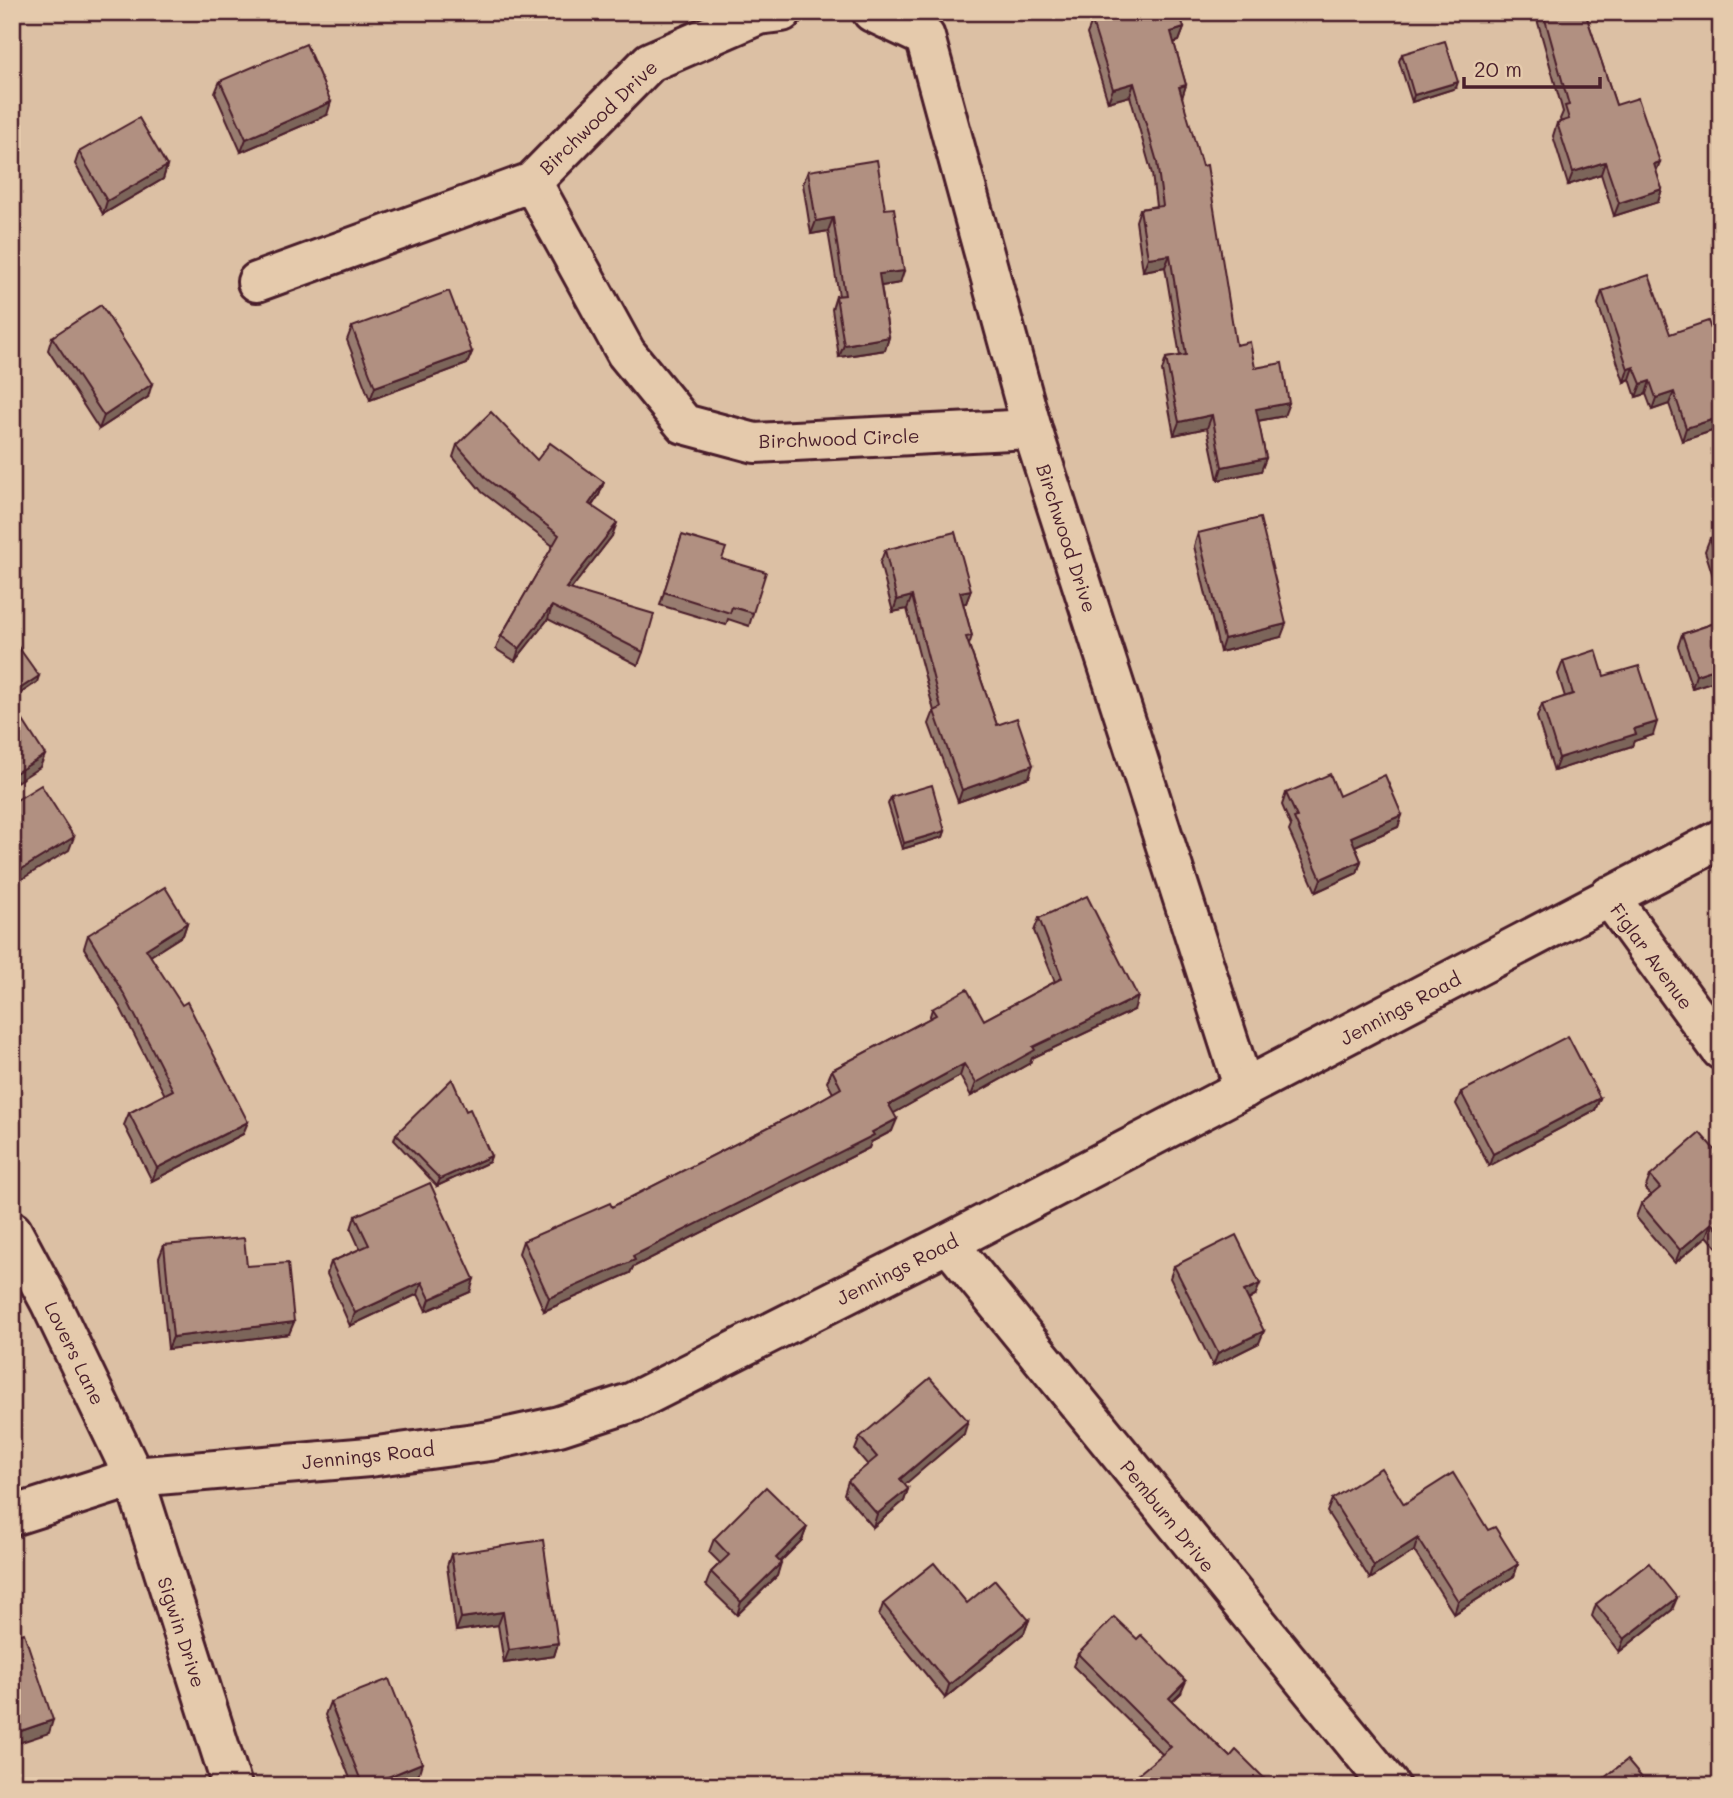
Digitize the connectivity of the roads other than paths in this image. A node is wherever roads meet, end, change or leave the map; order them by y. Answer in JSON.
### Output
{"nodes":[{"id":1,"x":782,"y":12,"type":"edge"},
{"id":2,"x":872,"y":12,"type":"edge"},
{"id":3,"x":532,"y":182,"type":"junction"},
{"id":4,"x":257,"y":282,"type":"dead end"},
{"id":5,"x":1032,"y":429,"type":"junction"},
{"id":6,"x":1721,"y":839,"type":"edge"},
{"id":7,"x":1609,"y":896,"type":"junction"},
{"id":8,"x":1721,"y":1050,"type":"edge"},
{"id":9,"x":1244,"y":1089,"type":"junction"},
{"id":10,"x":12,"y":1231,"type":"edge"},
{"id":11,"x":948,"y":1243,"type":"junction"},
{"id":12,"x":134,"y":1477,"type":"junction"},
{"id":13,"x":12,"y":1516,"type":"edge"},
{"id":14,"x":232,"y":1786,"type":"edge"},
{"id":15,"x":1390,"y":1786,"type":"edge"}],
"edges":[{"from":1,"to":3,"type":"street","name":"Birchwood Drive"},
{"from":2,"to":5,"type":"street","name":"Birchwood Drive"},
{"from":3,"to":4,"type":"street","name":"Birchwood Drive"},
{"from":3,"to":5,"type":"street","name":"Birchwood Circle"},
{"from":5,"to":9,"type":"street","name":"Birchwood Drive"},
{"from":6,"to":7,"type":"street","name":"Jennings Road"},
{"from":7,"to":8,"type":"street","name":"Figlar Avenue"},
{"from":7,"to":9,"type":"street","name":"Jennings Road"},
{"from":9,"to":11,"type":"street","name":"Jennings Road"},
{"from":10,"to":12,"type":"street","name":"Lovers Lane"},
{"from":11,"to":12,"type":"street","name":"Jennings Road"},
{"from":11,"to":15,"type":"street","name":"Pemburn Drive"},
{"from":12,"to":13,"type":"street","name":"Jennings Road"},
{"from":12,"to":14,"type":"street","name":"Sigwin Drive"}]}
